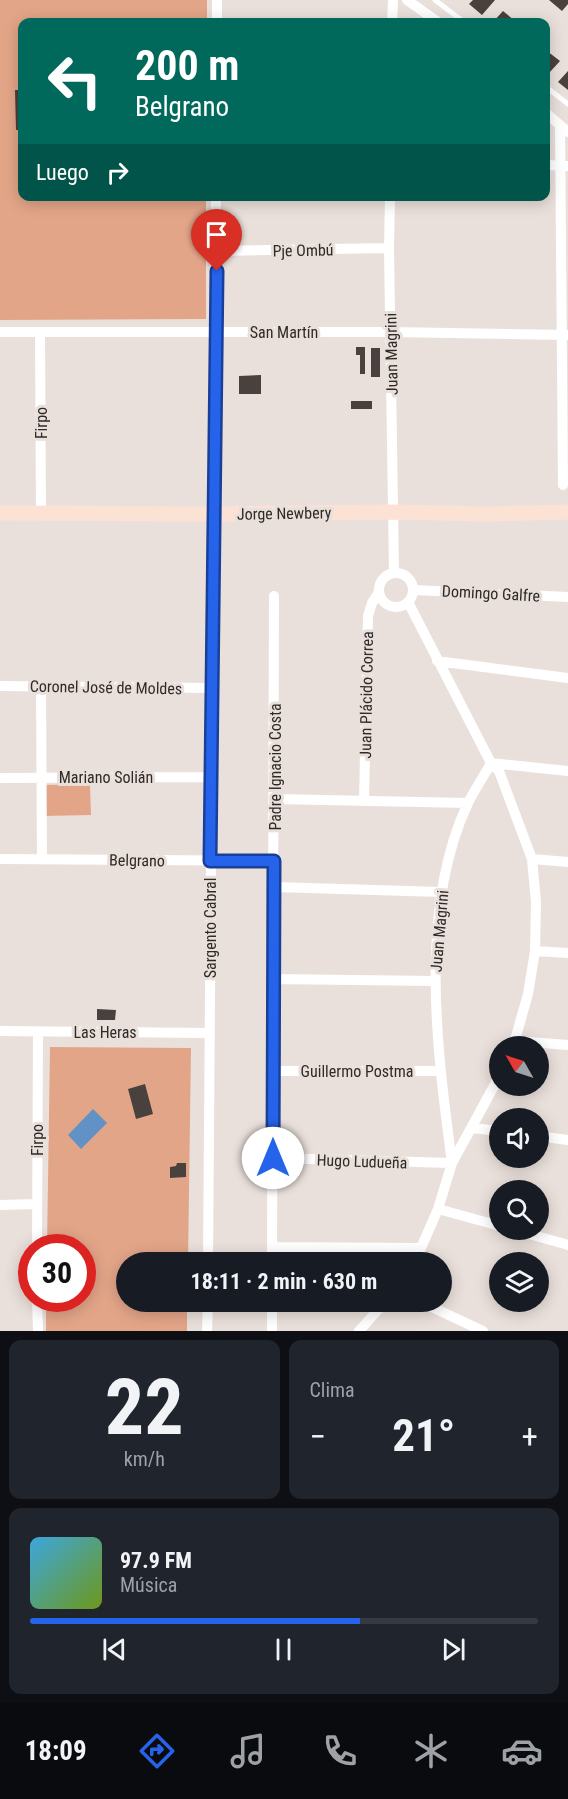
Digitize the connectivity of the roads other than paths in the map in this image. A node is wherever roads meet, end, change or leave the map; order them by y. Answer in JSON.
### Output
{"nodes":[{"id":1,"x":218,"y":0,"type":"edge"},
{"id":2,"x":393,"y":0,"type":"edge"},
{"id":3,"x":407,"y":0,"type":"edge"},
{"id":4,"x":435,"y":0,"type":"edge"},
{"id":5,"x":217,"y":18,"type":"edge"},
{"id":6,"x":392,"y":18,"type":"edge"},
{"id":7,"x":432,"y":18,"type":"edge"},
{"id":8,"x":459,"y":18,"type":"edge"},
{"id":9,"x":550,"y":90,"type":"edge"},
{"id":10,"x":568,"y":104,"type":"edge"},
{"id":11,"x":550,"y":116,"type":"edge"},
{"id":12,"x":564,"y":128,"type":"edge"},
{"id":13,"x":564,"y":166,"type":"edge"},
{"id":14,"x":216,"y":201,"type":"edge"},
{"id":15,"x":390,"y":201,"type":"edge"},
{"id":16,"x":389,"y":248,"type":"junction"},
{"id":17,"x":217,"y":251,"type":"junction"},
{"id":18,"x":0,"y":332,"type":"edge"},
{"id":19,"x":40,"y":332,"type":"junction"},
{"id":20,"x":216,"y":332,"type":"junction"},
{"id":21,"x":391,"y":332,"type":"junction"},
{"id":22,"x":564,"y":335,"type":"edge"},
{"id":23,"x":563,"y":484,"type":"dead end"},
{"id":24,"x":393,"y":512,"type":"junction"},
{"id":25,"x":568,"y":512,"type":"edge"},
{"id":26,"x":0,"y":513,"type":"edge"},
{"id":27,"x":41,"y":513,"type":"junction"},
{"id":28,"x":213,"y":514,"type":"junction"},
{"id":29,"x":394,"y":573,"type":"junction"},
{"id":30,"x":413,"y":590,"type":"junction"},
{"id":31,"x":379,"y":592,"type":"junction"},
{"id":32,"x":274,"y":596,"type":"dead end"},
{"id":33,"x":568,"y":597,"type":"edge"},
{"id":34,"x":408,"y":602,"type":"junction"},
{"id":35,"x":437,"y":661,"type":"junction"},
{"id":36,"x":568,"y":678,"type":"edge"},
{"id":37,"x":0,"y":686,"type":"edge"},
{"id":38,"x":41,"y":686,"type":"junction"},
{"id":39,"x":212,"y":688,"type":"junction"},
{"id":40,"x":491,"y":763,"type":"junction"},
{"id":41,"x":568,"y":771,"type":"edge"},
{"id":42,"x":212,"y":777,"type":"junction"},
{"id":43,"x":0,"y":778,"type":"edge"},
{"id":44,"x":42,"y":778,"type":"junction"},
{"id":45,"x":275,"y":799,"type":"junction"},
{"id":46,"x":364,"y":801,"type":"junction"},
{"id":47,"x":468,"y":803,"type":"junction"},
{"id":48,"x":0,"y":858,"type":"edge"},
{"id":49,"x":42,"y":859,"type":"junction"},
{"id":50,"x":532,"y":859,"type":"junction"},
{"id":51,"x":210,"y":861,"type":"junction"},
{"id":52,"x":274,"y":861,"type":"junction"},
{"id":53,"x":568,"y":862,"type":"edge"},
{"id":54,"x":274,"y":887,"type":"junction"},
{"id":55,"x":441,"y":892,"type":"junction"},
{"id":56,"x":535,"y":951,"type":"junction"},
{"id":57,"x":568,"y":953,"type":"edge"},
{"id":58,"x":274,"y":978,"type":"junction"},
{"id":59,"x":435,"y":981,"type":"junction"},
{"id":60,"x":0,"y":1031,"type":"edge"},
{"id":61,"x":38,"y":1032,"type":"junction"},
{"id":62,"x":210,"y":1033,"type":"junction"},
{"id":63,"x":517,"y":1036,"type":"edge"},
{"id":64,"x":549,"y":1045,"type":"edge"},
{"id":65,"x":568,"y":1045,"type":"edge"},
{"id":66,"x":273,"y":1071,"type":"junction"},
{"id":67,"x":441,"y":1071,"type":"junction"},
{"id":68,"x":489,"y":1096,"type":"edge"},
{"id":69,"x":472,"y":1128,"type":"junction"},
{"id":70,"x":489,"y":1130,"type":"edge"},
{"id":71,"x":549,"y":1137,"type":"edge"},
{"id":72,"x":568,"y":1140,"type":"edge"},
{"id":73,"x":273,"y":1158,"type":"junction"},
{"id":74,"x":452,"y":1163,"type":"junction"},
{"id":75,"x":0,"y":1204,"type":"edge"},
{"id":76,"x":37,"y":1204,"type":"junction"},
{"id":77,"x":438,"y":1209,"type":"junction"},
{"id":78,"x":489,"y":1223,"type":"edge"},
{"id":79,"x":37,"y":1234,"type":"edge"},
{"id":80,"x":549,"y":1240,"type":"edge"},
{"id":81,"x":568,"y":1245,"type":"edge"},
{"id":82,"x":272,"y":1247,"type":"junction"},
{"id":83,"x":421,"y":1248,"type":"junction"},
{"id":84,"x":208,"y":1252,"type":"edge"},
{"id":85,"x":272,"y":1252,"type":"edge"},
{"id":86,"x":419,"y":1252,"type":"edge"},
{"id":87,"x":38,"y":1312,"type":"edge"},
{"id":88,"x":207,"y":1312,"type":"edge"},
{"id":89,"x":272,"y":1312,"type":"edge"},
{"id":90,"x":376,"y":1312,"type":"edge"},
{"id":91,"x":442,"y":1312,"type":"edge"},
{"id":92,"x":38,"y":1331,"type":"edge"},
{"id":93,"x":207,"y":1331,"type":"edge"},
{"id":94,"x":272,"y":1331,"type":"edge"},
{"id":95,"x":359,"y":1331,"type":"edge"},
{"id":96,"x":483,"y":1331,"type":"edge"}],
"edges":[{"from":1,"to":5,"type":"street"},
{"from":2,"to":6,"type":"street"},
{"from":3,"to":7,"type":"street"},
{"from":4,"to":8,"type":"lane"},
{"from":9,"to":10,"type":"lane"},
{"from":11,"to":12,"type":"street"},
{"from":12,"to":13,"type":"street"},
{"from":13,"to":22,"type":"street"},
{"from":14,"to":17,"type":"street","name":"Sargento Cabral"},
{"from":15,"to":16,"type":"street","name":"Juan Magrini"},
{"from":16,"to":17,"type":"street","name":"Pje Ombú"},
{"from":16,"to":21,"type":"street","name":"Juan Magrini"},
{"from":17,"to":20,"type":"street","name":"Sargento Cabral"},
{"from":18,"to":19,"type":"street","name":"San Martín"},
{"from":19,"to":20,"type":"street","name":"San Martín"},
{"from":19,"to":27,"type":"street","name":"Firpo"},
{"from":20,"to":21,"type":"street","name":"San Martín"},
{"from":20,"to":28,"type":"street","name":"Sargento Cabral"},
{"from":21,"to":22,"type":"street","name":"San Martín"},
{"from":21,"to":24,"type":"street","name":"Juan Magrini"},
{"from":22,"to":23,"type":"street"},
{"from":24,"to":25,"type":"main road","name":"Jorge Newbery"},
{"from":24,"to":28,"type":"main road","name":"Jorge Newbery"},
{"from":24,"to":29,"type":"street","name":"Juan Magrini"},
{"from":26,"to":27,"type":"main road","name":"Jorge Newbery"},
{"from":27,"to":28,"type":"main road","name":"Jorge Newbery"},
{"from":28,"to":39,"type":"street","name":"Sargento Cabral"},
{"from":29,"to":30,"type":"street"},
{"from":29,"to":31,"type":"street"},
{"from":30,"to":33,"type":"street","name":"Domingo Galfre"},
{"from":30,"to":34,"type":"street"},
{"from":31,"to":34,"type":"street"},
{"from":31,"to":46,"type":"street","name":"Juan Plácido Correa"},
{"from":32,"to":45,"type":"street","name":"Padre Ignacio Costa"},
{"from":34,"to":35,"type":"street"},
{"from":35,"to":36,"type":"street"},
{"from":35,"to":40,"type":"street"},
{"from":37,"to":38,"type":"street","name":"Coronel José de Moldes"},
{"from":38,"to":39,"type":"street","name":"Coronel José de Moldes"},
{"from":38,"to":44,"type":"street"},
{"from":39,"to":42,"type":"street","name":"Sargento Cabral"},
{"from":40,"to":41,"type":"street"},
{"from":40,"to":47,"type":"street","name":"Juan Magrini"},
{"from":40,"to":50,"type":"street"},
{"from":42,"to":44,"type":"street","name":"Mariano Solián"},
{"from":42,"to":51,"type":"street","name":"Sargento Cabral"},
{"from":43,"to":44,"type":"street","name":"Mariano Solián"},
{"from":44,"to":49,"type":"street"},
{"from":45,"to":46,"type":"street"},
{"from":45,"to":52,"type":"street","name":"Padre Ignacio Costa"},
{"from":46,"to":47,"type":"street"},
{"from":47,"to":55,"type":"street","name":"Juan Magrini"},
{"from":48,"to":49,"type":"street","name":"Belgrano"},
{"from":49,"to":51,"type":"street","name":"Belgrano"},
{"from":50,"to":53,"type":"street"},
{"from":50,"to":56,"type":"street"},
{"from":51,"to":52,"type":"street","name":"Belgrano"},
{"from":51,"to":62,"type":"street","name":"Sargento Cabral"},
{"from":52,"to":54,"type":"street","name":"Padre Ignacio Costa"},
{"from":54,"to":55,"type":"street"},
{"from":54,"to":58,"type":"street","name":"Padre Ignacio Costa"},
{"from":55,"to":59,"type":"street","name":"Juan Magrini"},
{"from":56,"to":57,"type":"street"},
{"from":56,"to":63,"type":"street"},
{"from":58,"to":59,"type":"street"},
{"from":58,"to":66,"type":"street","name":"Padre Ignacio Costa"},
{"from":59,"to":67,"type":"street","name":"Juan Magrini"},
{"from":60,"to":61,"type":"street","name":"Las Heras"},
{"from":61,"to":62,"type":"street","name":"Las Heras"},
{"from":61,"to":76,"type":"street","name":"Firpo"},
{"from":62,"to":84,"type":"street","name":"Sargento Cabral"},
{"from":64,"to":65,"type":"street"},
{"from":66,"to":67,"type":"street","name":"Guillermo Postma"},
{"from":66,"to":73,"type":"street","name":"Padre Ignacio Costa"},
{"from":67,"to":74,"type":"street","name":"Juan Magrini"},
{"from":68,"to":69,"type":"street"},
{"from":69,"to":70,"type":"street"},
{"from":69,"to":74,"type":"street"},
{"from":71,"to":72,"type":"street"},
{"from":73,"to":74,"type":"street","name":"Hugo Ludueña"},
{"from":73,"to":82,"type":"street","name":"Padre Ignacio Costa"},
{"from":74,"to":77,"type":"street"},
{"from":75,"to":76,"type":"street"},
{"from":76,"to":79,"type":"street","name":"Firpo"},
{"from":77,"to":78,"type":"street"},
{"from":77,"to":83,"type":"street"},
{"from":80,"to":81,"type":"street"},
{"from":82,"to":83,"type":"street"},
{"from":82,"to":85,"type":"street","name":"Padre Ignacio Costa"},
{"from":83,"to":86,"type":"street"},
{"from":87,"to":92,"type":"street"},
{"from":88,"to":93,"type":"street"},
{"from":89,"to":94,"type":"street"},
{"from":90,"to":95,"type":"street"},
{"from":91,"to":96,"type":"street"}]}
